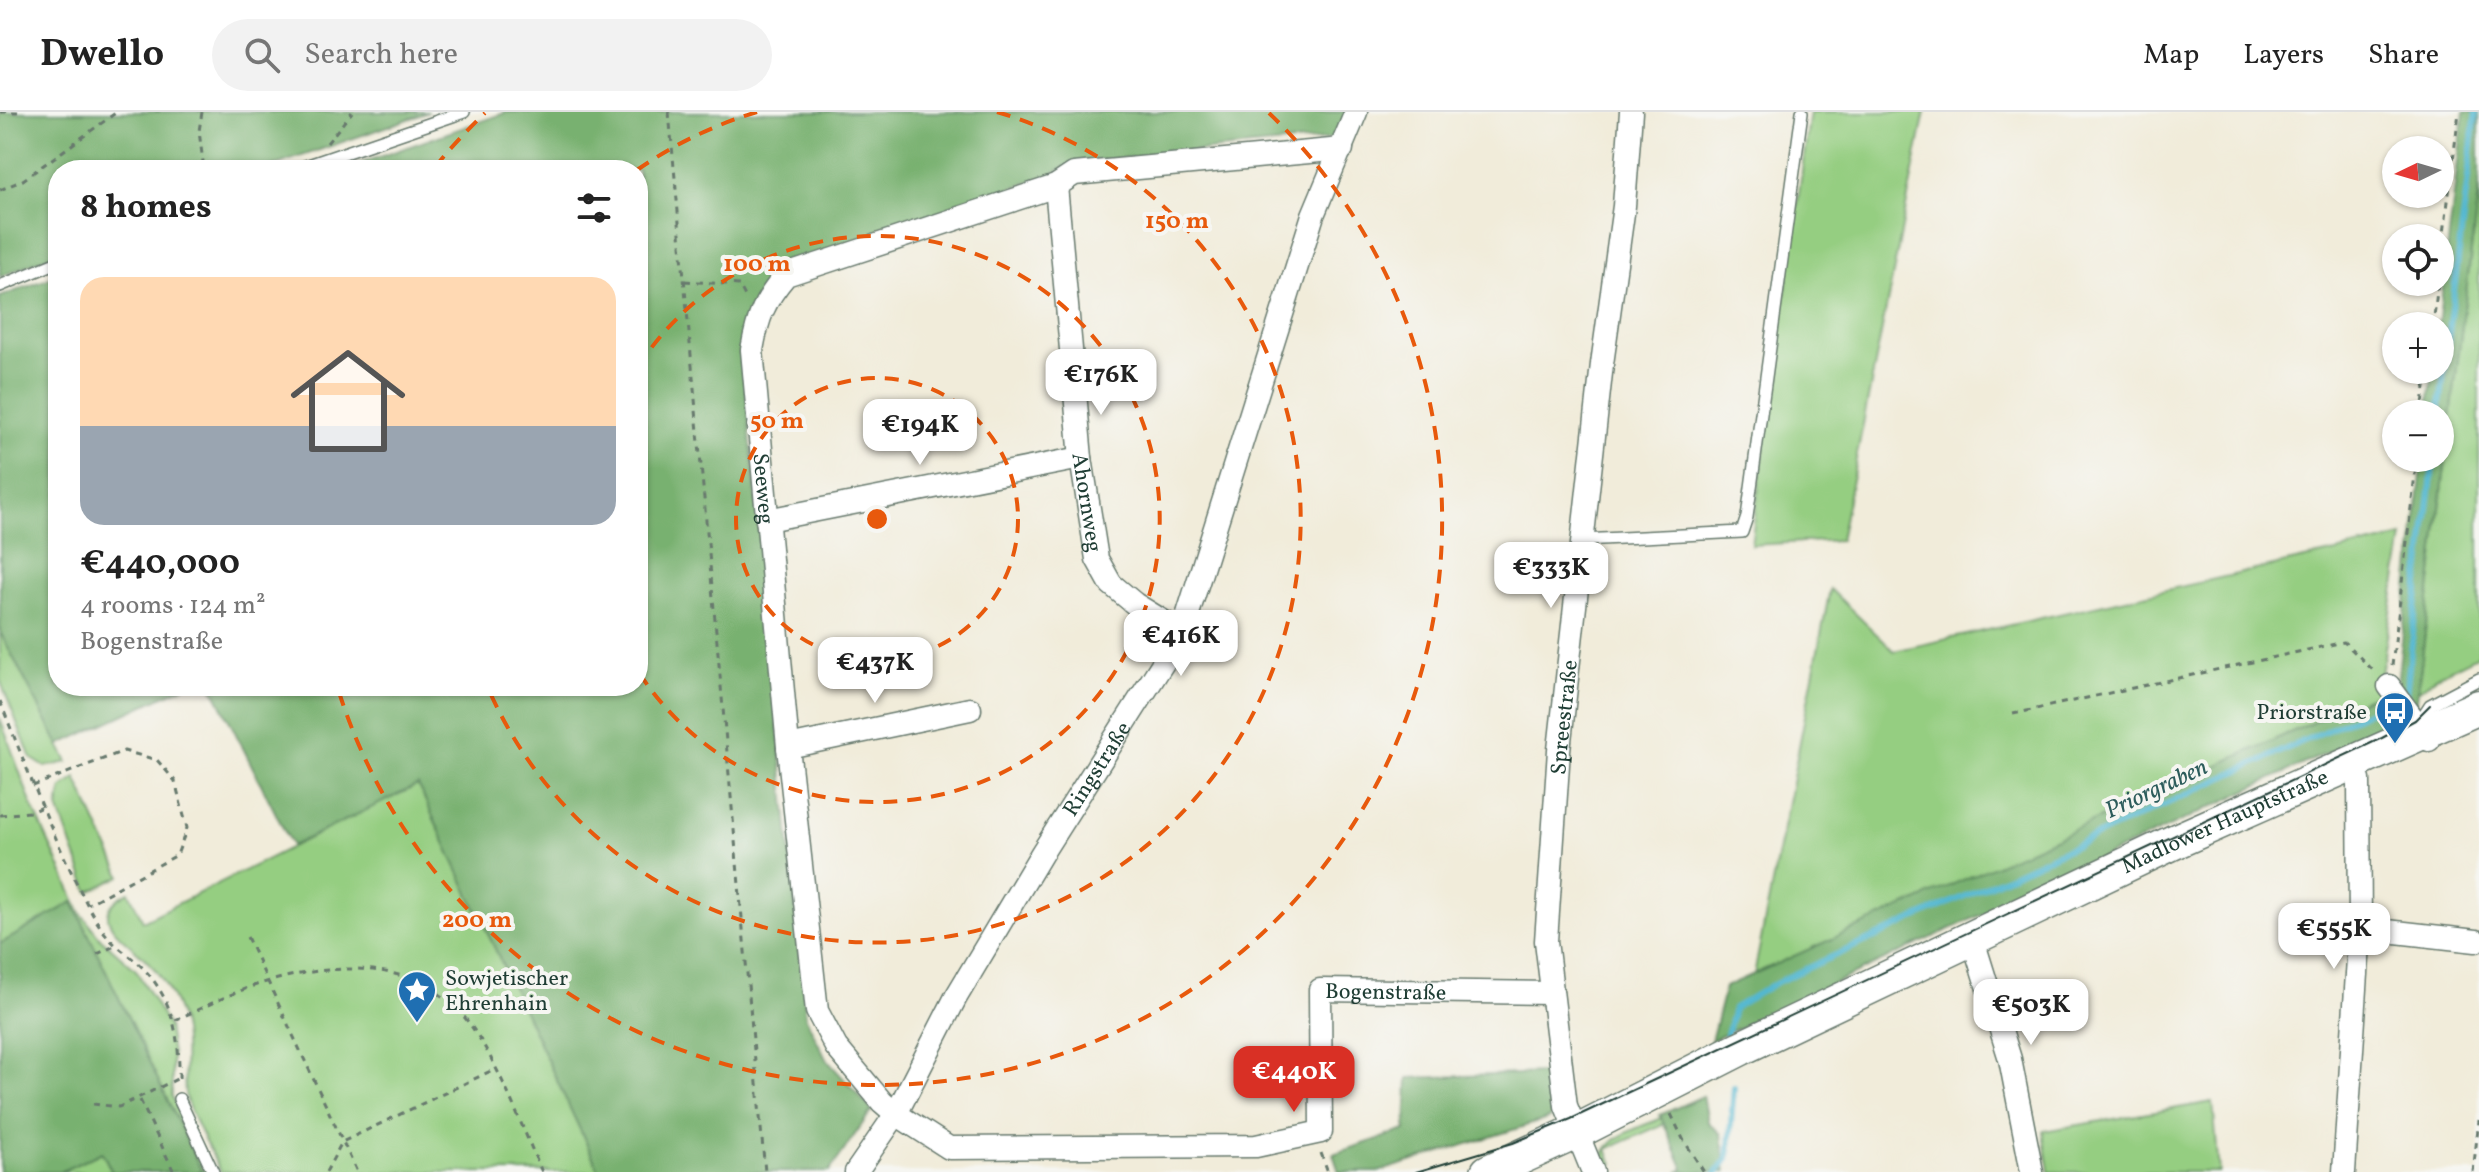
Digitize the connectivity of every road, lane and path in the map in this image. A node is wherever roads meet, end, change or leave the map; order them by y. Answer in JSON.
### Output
{"nodes":[{"id":1,"x":0,"y":112,"type":"edge"},
{"id":2,"x":24,"y":112,"type":"edge"},
{"id":3,"x":117,"y":112,"type":"edge"},
{"id":4,"x":202,"y":112,"type":"edge"},
{"id":5,"x":352,"y":112,"type":"edge"},
{"id":6,"x":464,"y":112,"type":"edge"},
{"id":7,"x":669,"y":112,"type":"edge"},
{"id":8,"x":1356,"y":112,"type":"edge"},
{"id":9,"x":1631,"y":112,"type":"edge"},
{"id":10,"x":1802,"y":112,"type":"edge"},
{"id":11,"x":2459,"y":112,"type":"edge"},
{"id":12,"x":1342,"y":149,"type":"junction"},
{"id":13,"x":51,"y":160,"type":"edge"},
{"id":14,"x":203,"y":160,"type":"edge"},
{"id":15,"x":313,"y":160,"type":"edge"},
{"id":16,"x":324,"y":160,"type":"edge"},
{"id":17,"x":48,"y":162,"type":"edge"},
{"id":18,"x":1056,"y":186,"type":"junction"},
{"id":19,"x":0,"y":190,"type":"edge"},
{"id":20,"x":2445,"y":224,"type":"edge"},
{"id":21,"x":48,"y":266,"type":"edge"},
{"id":22,"x":685,"y":281,"type":"junction"},
{"id":23,"x":0,"y":286,"type":"edge"},
{"id":24,"x":758,"y":318,"type":"junction"},
{"id":25,"x":1081,"y":458,"type":"junction"},
{"id":26,"x":2415,"y":472,"type":"edge"},
{"id":27,"x":767,"y":520,"type":"junction"},
{"id":28,"x":1582,"y":540,"type":"junction"},
{"id":29,"x":1182,"y":633,"type":"junction"},
{"id":30,"x":2479,"y":679,"type":"edge"},
{"id":31,"x":2389,"y":686,"type":"junction"},
{"id":32,"x":0,"y":701,"type":"edge"},
{"id":33,"x":2479,"y":707,"type":"edge"},
{"id":34,"x":970,"y":709,"type":"dead end"},
{"id":35,"x":2013,"y":714,"type":"dead end"},
{"id":36,"x":2416,"y":732,"type":"junction"},
{"id":37,"x":788,"y":747,"type":"junction"},
{"id":38,"x":2354,"y":764,"type":"junction"},
{"id":39,"x":33,"y":786,"type":"junction"},
{"id":40,"x":42,"y":807,"type":"junction"},
{"id":41,"x":0,"y":814,"type":"edge"},
{"id":42,"x":88,"y":904,"type":"junction"},
{"id":43,"x":2360,"y":928,"type":"junction"},
{"id":44,"x":247,"y":937,"type":"dead end"},
{"id":45,"x":1972,"y":937,"type":"junction"},
{"id":46,"x":2476,"y":941,"type":"dead end"},
{"id":47,"x":117,"y":945,"type":"junction"},
{"id":48,"x":97,"y":954,"type":"dead end"},
{"id":49,"x":268,"y":981,"type":"junction"},
{"id":50,"x":1550,"y":993,"type":"junction"},
{"id":51,"x":175,"y":1020,"type":"junction"},
{"id":52,"x":495,"y":1069,"type":"junction"},
{"id":53,"x":179,"y":1078,"type":"junction"},
{"id":54,"x":139,"y":1099,"type":"junction"},
{"id":55,"x":179,"y":1099,"type":"joint"},
{"id":56,"x":93,"y":1104,"type":"dead end"},
{"id":57,"x":1668,"y":1107,"type":"dead end"},
{"id":58,"x":896,"y":1114,"type":"junction"},
{"id":59,"x":2479,"y":1120,"type":"edge"},
{"id":60,"x":1576,"y":1132,"type":"junction"},
{"id":61,"x":342,"y":1142,"type":"junction"},
{"id":62,"x":1702,"y":1170,"type":"edge"},
{"id":63,"x":174,"y":1172,"type":"edge"},
{"id":64,"x":213,"y":1172,"type":"edge"},
{"id":65,"x":326,"y":1172,"type":"edge"},
{"id":66,"x":357,"y":1172,"type":"edge"},
{"id":67,"x":542,"y":1172,"type":"edge"},
{"id":68,"x":765,"y":1172,"type":"edge"},
{"id":69,"x":856,"y":1172,"type":"edge"},
{"id":70,"x":1488,"y":1172,"type":"edge"},
{"id":71,"x":1593,"y":1172,"type":"edge"},
{"id":72,"x":2032,"y":1172,"type":"edge"},
{"id":73,"x":2344,"y":1172,"type":"edge"},
{"id":74,"x":2473,"y":1172,"type":"edge"}],
"edges":[{"from":1,"to":2,"type":"path"},
{"from":3,"to":13,"type":"path"},
{"from":4,"to":14,"type":"path"},
{"from":5,"to":15,"type":"path"},
{"from":6,"to":16,"type":"lane"},
{"from":7,"to":22,"type":"path"},
{"from":8,"to":12,"type":"street","name":"Ringstraße"},
{"from":9,"to":28,"type":"street","name":"Spreestraße"},
{"from":10,"to":28,"type":"lane"},
{"from":11,"to":20,"type":"path"},
{"from":12,"to":18,"type":"street","name":"Seeweg"},
{"from":12,"to":29,"type":"street","name":"Ringstraße"},
{"from":17,"to":19,"type":"path"},
{"from":18,"to":24,"type":"street","name":"Seeweg"},
{"from":18,"to":25,"type":"street","name":"Ahornweg"},
{"from":21,"to":23,"type":"lane"},
{"from":22,"to":24,"type":"path"},
{"from":22,"to":68,"type":"path"},
{"from":24,"to":27,"type":"street","name":"Seeweg"},
{"from":25,"to":27,"type":"street"},
{"from":25,"to":29,"type":"street","name":"Ahornweg"},
{"from":26,"to":31,"type":"path"},
{"from":27,"to":37,"type":"street","name":"Seeweg"},
{"from":28,"to":50,"type":"street","name":"Spreestraße"},
{"from":29,"to":58,"type":"street","name":"Ringstraße"},
{"from":30,"to":36,"type":"lane"},
{"from":31,"to":35,"type":"path"},
{"from":31,"to":36,"type":"street"},
{"from":32,"to":39,"type":"path"},
{"from":33,"to":36,"type":"main road","name":"Madlower Hauptstraße"},
{"from":34,"to":37,"type":"street"},
{"from":36,"to":38,"type":"main road","name":"Madlower Hauptstraße"},
{"from":37,"to":58,"type":"street","name":"Seeweg"},
{"from":38,"to":43,"type":"street"},
{"from":38,"to":45,"type":"main road","name":"Madlower Hauptstraße"},
{"from":39,"to":40,"type":"path"},
{"from":39,"to":42,"type":"path"},
{"from":40,"to":41,"type":"path"},
{"from":40,"to":42,"type":"path"},
{"from":42,"to":47,"type":"path"},
{"from":43,"to":46,"type":"street"},
{"from":43,"to":73,"type":"street"},
{"from":44,"to":49,"type":"path"},
{"from":45,"to":60,"type":"main road","name":"Madlower Hauptstraße"},
{"from":45,"to":72,"type":"street"},
{"from":47,"to":48,"type":"path"},
{"from":47,"to":51,"type":"path"},
{"from":49,"to":51,"type":"path"},
{"from":49,"to":52,"type":"path"},
{"from":49,"to":61,"type":"path"},
{"from":50,"to":58,"type":"street","name":"Bogenstraße"},
{"from":50,"to":60,"type":"street","name":"Spreestraße"},
{"from":51,"to":53,"type":"path"},
{"from":52,"to":61,"type":"path"},
{"from":52,"to":67,"type":"path"},
{"from":53,"to":54,"type":"path"},
{"from":53,"to":55,"type":"path"},
{"from":54,"to":56,"type":"path"},
{"from":54,"to":63,"type":"path"},
{"from":55,"to":64,"type":"lane"},
{"from":57,"to":62,"type":"path"},
{"from":58,"to":69,"type":"street","name":"Ringstraße"},
{"from":59,"to":74,"type":"path"},
{"from":60,"to":70,"type":"main road","name":"Madlower Hauptstraße"},
{"from":60,"to":71,"type":"street","name":"Spreestraße"},
{"from":61,"to":65,"type":"path"},
{"from":61,"to":66,"type":"path"}]}
